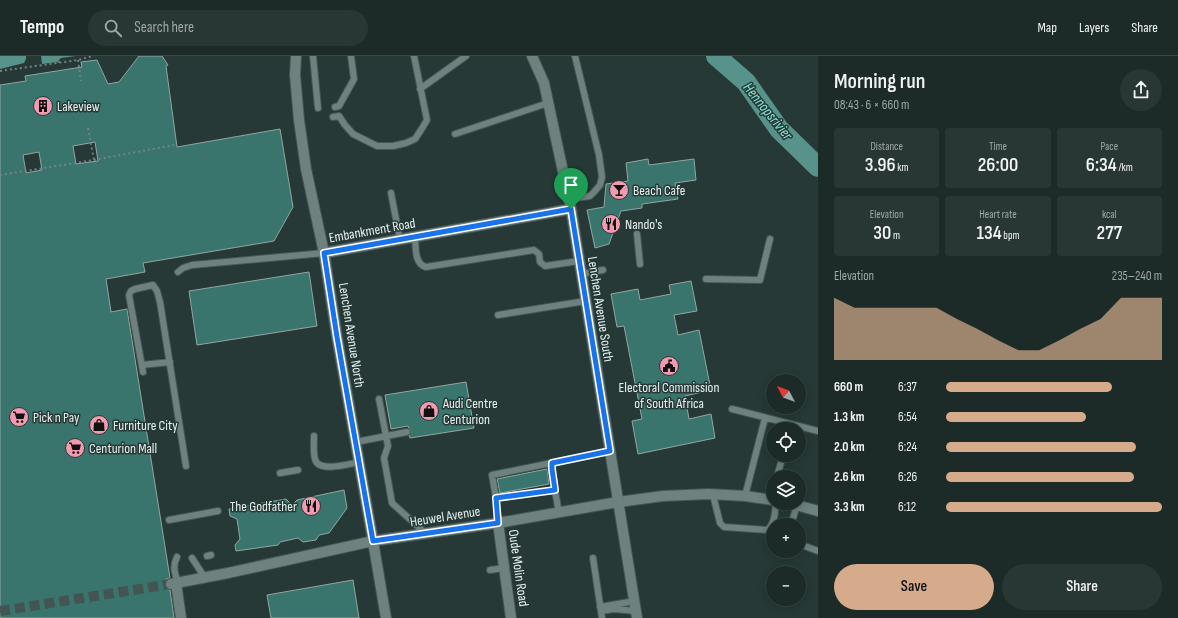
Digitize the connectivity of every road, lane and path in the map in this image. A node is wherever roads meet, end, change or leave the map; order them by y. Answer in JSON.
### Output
{"nodes":[{"id":1,"x":57,"y":56,"type":"edge"},
{"id":2,"x":93,"y":56,"type":"edge"},
{"id":3,"x":296,"y":56,"type":"edge"},
{"id":4,"x":313,"y":56,"type":"edge"},
{"id":5,"x":351,"y":56,"type":"edge"},
{"id":6,"x":414,"y":56,"type":"edge"},
{"id":7,"x":466,"y":56,"type":"edge"},
{"id":8,"x":532,"y":56,"type":"edge"},
{"id":9,"x":575,"y":56,"type":"edge"},
{"id":10,"x":78,"y":60,"type":"junction"},
{"id":11,"x":59,"y":63,"type":"junction"},
{"id":12,"x":0,"y":71,"type":"edge"},
{"id":13,"x":81,"y":81,"type":"dead end"},
{"id":14,"x":420,"y":89,"type":"junction"},
{"id":15,"x":548,"y":102,"type":"junction"},
{"id":16,"x":335,"y":107,"type":"dead end"},
{"id":17,"x":318,"y":108,"type":"dead end"},
{"id":18,"x":333,"y":117,"type":"dead end"},
{"id":19,"x":88,"y":128,"type":"dead end"},
{"id":20,"x":455,"y":134,"type":"dead end"},
{"id":21,"x":174,"y":145,"type":"dead end"},
{"id":22,"x":94,"y":160,"type":"junction"},
{"id":23,"x":0,"y":175,"type":"edge"},
{"id":24,"x":391,"y":193,"type":"dead end"},
{"id":25,"x":570,"y":204,"type":"junction"},
{"id":26,"x":637,"y":234,"type":"dead end"},
{"id":27,"x":415,"y":237,"type":"junction"},
{"id":28,"x":770,"y":239,"type":"dead end"},
{"id":29,"x":400,"y":240,"type":"junction"},
{"id":30,"x":324,"y":253,"type":"junction"},
{"id":31,"x":579,"y":261,"type":"junction"},
{"id":32,"x":640,"y":264,"type":"dead end"},
{"id":33,"x":603,"y":270,"type":"dead end"},
{"id":34,"x":178,"y":272,"type":"dead end"},
{"id":35,"x":581,"y":274,"type":"junction"},
{"id":36,"x":706,"y":279,"type":"dead end"},
{"id":37,"x":586,"y":301,"type":"junction"},
{"id":38,"x":498,"y":315,"type":"dead end"},
{"id":39,"x":170,"y":362,"type":"junction"},
{"id":40,"x":379,"y":399,"type":"dead end"},
{"id":41,"x":732,"y":409,"type":"dead end"},
{"id":42,"x":765,"y":418,"type":"junction"},
{"id":43,"x":776,"y":422,"type":"edge"},
{"id":44,"x":806,"y":429,"type":"edge"},
{"id":45,"x":818,"y":430,"type":"edge"},
{"id":46,"x":407,"y":432,"type":"dead end"},
{"id":47,"x":314,"y":436,"type":"dead end"},
{"id":48,"x":385,"y":436,"type":"junction"},
{"id":49,"x":356,"y":442,"type":"junction"},
{"id":50,"x":610,"y":451,"type":"junction"},
{"id":51,"x":360,"y":462,"type":"junction"},
{"id":52,"x":552,"y":463,"type":"junction"},
{"id":53,"x":186,"y":466,"type":"dead end"},
{"id":54,"x":298,"y":470,"type":"dead end"},
{"id":55,"x":280,"y":473,"type":"dead end"},
{"id":56,"x":555,"y":490,"type":"junction"},
{"id":57,"x":713,"y":495,"type":"junction"},
{"id":58,"x":745,"y":496,"type":"junction"},
{"id":59,"x":496,"y":498,"type":"junction"},
{"id":60,"x":766,"y":498,"type":"edge"},
{"id":61,"x":618,"y":502,"type":"junction"},
{"id":62,"x":806,"y":508,"type":"edge"},
{"id":63,"x":773,"y":510,"type":"edge"},
{"id":64,"x":218,"y":511,"type":"dead end"},
{"id":65,"x":818,"y":511,"type":"edge"},
{"id":66,"x":559,"y":513,"type":"junction"},
{"id":67,"x":169,"y":520,"type":"dead end"},
{"id":68,"x":498,"y":523,"type":"junction"},
{"id":69,"x":425,"y":534,"type":"junction"},
{"id":70,"x":373,"y":541,"type":"junction"},
{"id":71,"x":806,"y":547,"type":"edge"},
{"id":72,"x":818,"y":551,"type":"edge"},
{"id":73,"x":177,"y":557,"type":"dead end"},
{"id":74,"x":192,"y":558,"type":"dead end"},
{"id":75,"x":594,"y":558,"type":"dead end"},
{"id":76,"x":504,"y":568,"type":"junction"},
{"id":77,"x":490,"y":570,"type":"dead end"},
{"id":78,"x":205,"y":578,"type":"junction"},
{"id":79,"x":175,"y":584,"type":"junction"},
{"id":80,"x":636,"y":610,"type":"edge"},
{"id":81,"x":601,"y":612,"type":"edge"},
{"id":82,"x":181,"y":618,"type":"edge"},
{"id":83,"x":386,"y":618,"type":"edge"},
{"id":84,"x":512,"y":618,"type":"edge"}],
"edges":[{"from":1,"to":11,"type":"path"},
{"from":2,"to":10,"type":"path"},
{"from":3,"to":30,"type":"main road","name":"Lenchen Avenue North"},
{"from":4,"to":17,"type":"lane"},
{"from":5,"to":16,"type":"lane"},
{"from":6,"to":14,"type":"lane"},
{"from":7,"to":14,"type":"lane"},
{"from":8,"to":15,"type":"main road","name":"Lenchen Avenue South"},
{"from":9,"to":25,"type":"lane"},
{"from":10,"to":11,"type":"path"},
{"from":10,"to":13,"type":"path"},
{"from":11,"to":12,"type":"path"},
{"from":14,"to":18,"type":"lane"},
{"from":15,"to":20,"type":"lane"},
{"from":15,"to":25,"type":"main road","name":"Lenchen Avenue South"},
{"from":19,"to":22,"type":"path"},
{"from":21,"to":22,"type":"path"},
{"from":22,"to":23,"type":"path"},
{"from":24,"to":29,"type":"lane"},
{"from":25,"to":27,"type":"main road","name":"Embankment Road"},
{"from":25,"to":31,"type":"main road","name":"Lenchen Avenue South"},
{"from":26,"to":32,"type":"lane"},
{"from":27,"to":29,"type":"main road","name":"Embankment Road"},
{"from":27,"to":31,"type":"lane"},
{"from":28,"to":36,"type":"lane"},
{"from":29,"to":30,"type":"main road","name":"Embankment Road"},
{"from":30,"to":34,"type":"lane","name":"Embankment Road"},
{"from":30,"to":49,"type":"main road","name":"Lenchen Avenue North"},
{"from":31,"to":35,"type":"main road","name":"Lenchen Avenue South"},
{"from":33,"to":35,"type":"lane"},
{"from":35,"to":37,"type":"main road","name":"Lenchen Avenue South"},
{"from":37,"to":38,"type":"lane"},
{"from":37,"to":50,"type":"main road","name":"Lenchen Avenue South"},
{"from":39,"to":39,"type":"lane"},
{"from":39,"to":53,"type":"lane"},
{"from":40,"to":48,"type":"lane"},
{"from":41,"to":42,"type":"lane"},
{"from":42,"to":43,"type":"lane"},
{"from":42,"to":58,"type":"lane"},
{"from":44,"to":45,"type":"lane"},
{"from":46,"to":48,"type":"lane"},
{"from":47,"to":51,"type":"lane"},
{"from":48,"to":49,"type":"lane"},
{"from":48,"to":69,"type":"lane"},
{"from":49,"to":51,"type":"main road","name":"Lenchen Avenue North"},
{"from":50,"to":52,"type":"lane"},
{"from":50,"to":61,"type":"main road","name":"Lenchen Avenue South"},
{"from":51,"to":70,"type":"main road","name":"Lenchen Avenue North"},
{"from":52,"to":56,"type":"lane"},
{"from":52,"to":59,"type":"lane"},
{"from":54,"to":55,"type":"lane"},
{"from":56,"to":59,"type":"lane"},
{"from":56,"to":66,"type":"lane"},
{"from":57,"to":58,"type":"main road","name":"Heuwel Avenue"},
{"from":57,"to":61,"type":"main road","name":"Heuwel Avenue"},
{"from":57,"to":63,"type":"lane"},
{"from":58,"to":60,"type":"main road","name":"Heuwel Avenue"},
{"from":59,"to":68,"type":"lane"},
{"from":61,"to":66,"type":"main road","name":"Heuwel Avenue"},
{"from":61,"to":80,"type":"main road","name":"Lenchen Avenue South"},
{"from":62,"to":65,"type":"main road"},
{"from":64,"to":67,"type":"lane"},
{"from":66,"to":68,"type":"main road","name":"Heuwel Avenue"},
{"from":68,"to":69,"type":"main road","name":"Heuwel Avenue"},
{"from":68,"to":76,"type":"main road","name":"Oude Molin Road"},
{"from":69,"to":70,"type":"main road","name":"Heuwel Avenue"},
{"from":70,"to":78,"type":"main road","name":"Heuwel Avenue"},
{"from":70,"to":83,"type":"main road","name":"Lenchen Avenue North"},
{"from":71,"to":72,"type":"lane"},
{"from":73,"to":79,"type":"lane"},
{"from":74,"to":78,"type":"lane"},
{"from":75,"to":81,"type":"lane"},
{"from":76,"to":77,"type":"lane"},
{"from":76,"to":84,"type":"main road","name":"Oude Molin Road"},
{"from":78,"to":79,"type":"main road","name":"Heuwel Avenue"},
{"from":79,"to":82,"type":"main road"},
{"from":80,"to":81,"type":"lane"},
{"from":80,"to":81,"type":"lane"}]}
